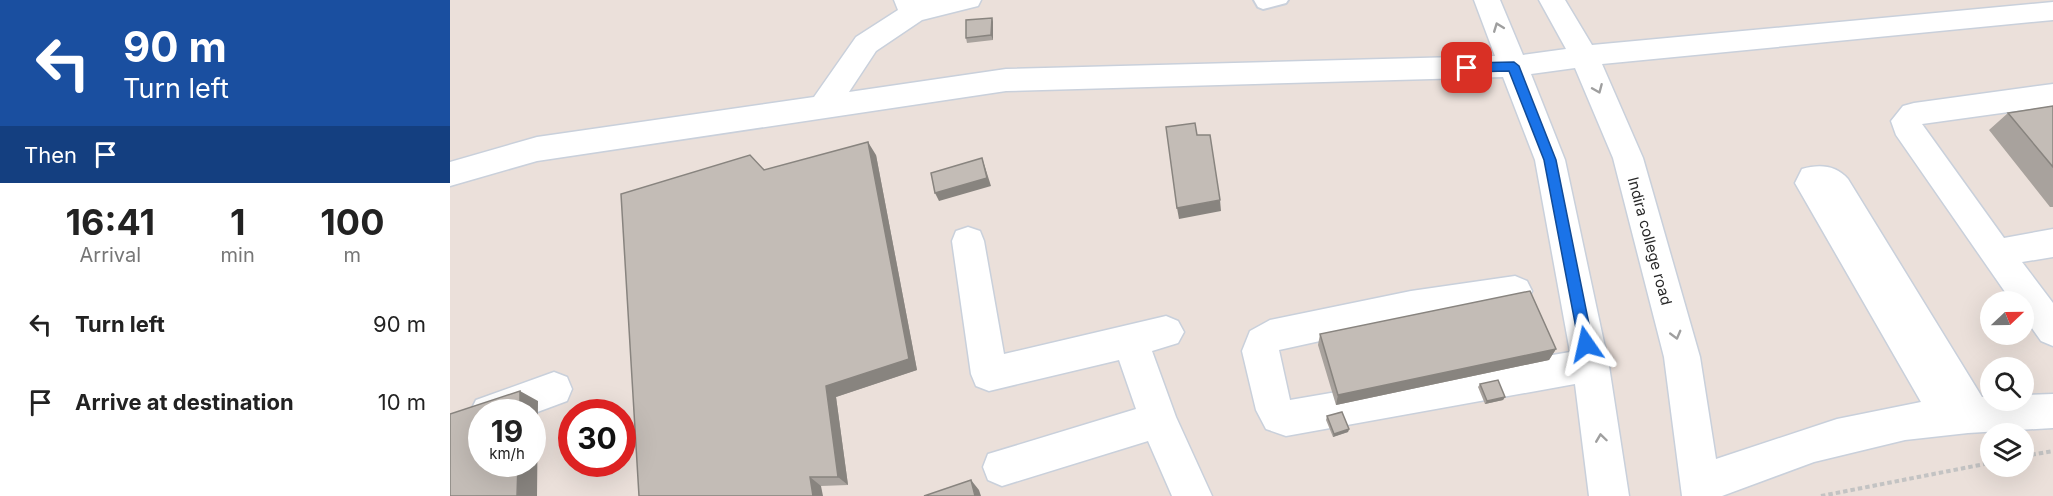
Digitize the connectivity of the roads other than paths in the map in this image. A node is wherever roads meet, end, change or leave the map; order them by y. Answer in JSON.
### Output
{"nodes":[{"id":1,"x":968,"y":0,"type":"edge"},
{"id":2,"x":1261,"y":0,"type":"edge"},
{"id":3,"x":1281,"y":0,"type":"edge"},
{"id":4,"x":1487,"y":0,"type":"edge"},
{"id":5,"x":1552,"y":0,"type":"edge"},
{"id":6,"x":910,"y":7,"type":"edge"},
{"id":7,"x":2004,"y":7,"type":"edge"},
{"id":8,"x":2053,"y":11,"type":"edge"},
{"id":9,"x":1584,"y":55,"type":"junction"},
{"id":10,"x":1514,"y":66,"type":"junction"},
{"id":11,"x":2053,"y":95,"type":"edge"},
{"id":12,"x":824,"y":107,"type":"junction"},
{"id":13,"x":450,"y":174,"type":"edge"},
{"id":14,"x":968,"y":241,"type":"dead end"},
{"id":15,"x":2053,"y":243,"type":"edge"},
{"id":16,"x":1996,"y":253,"type":"junction"},
{"id":17,"x":1515,"y":291,"type":"dead end"},
{"id":18,"x":2053,"y":330,"type":"edge"},
{"id":19,"x":1166,"y":332,"type":"dead end"},
{"id":20,"x":1131,"y":341,"type":"junction"},
{"id":21,"x":1591,"y":366,"type":"junction"},
{"id":22,"x":554,"y":388,"type":"dead end"},
{"id":23,"x":525,"y":399,"type":"edge"},
{"id":24,"x":2053,"y":411,"type":"edge"},
{"id":25,"x":1961,"y":416,"type":"junction"},
{"id":26,"x":1158,"y":420,"type":"junction"},
{"id":27,"x":1002,"y":467,"type":"dead end"},
{"id":28,"x":1701,"y":490,"type":"edge"},
{"id":29,"x":1192,"y":496,"type":"edge"},
{"id":30,"x":1609,"y":496,"type":"edge"}],
"edges":[{"from":1,"to":6,"type":"street"},
{"from":2,"to":3,"type":"lane"},
{"from":10,"to":4,"type":"street","one_way":true},
{"from":5,"to":9,"type":"street","name":"Indira college road"},
{"from":6,"to":12,"type":"street"},
{"from":7,"to":8,"type":"street"},
{"from":7,"to":9,"type":"street"},
{"from":9,"to":10,"type":"street"},
{"from":9,"to":28,"type":"street","name":"Indira college road","one_way":true},
{"from":10,"to":12,"type":"street"},
{"from":10,"to":21,"type":"street"},
{"from":11,"to":16,"type":"street"},
{"from":12,"to":13,"type":"street"},
{"from":14,"to":20,"type":"street"},
{"from":15,"to":16,"type":"street"},
{"from":16,"to":18,"type":"street"},
{"from":17,"to":21,"type":"street"},
{"from":19,"to":20,"type":"street"},
{"from":20,"to":26,"type":"street"},
{"from":30,"to":21,"type":"street","one_way":true},
{"from":22,"to":23,"type":"street"},
{"from":24,"to":25,"type":"street"},
{"from":25,"to":25,"type":"street"},
{"from":25,"to":28,"type":"street"},
{"from":26,"to":27,"type":"street"},
{"from":26,"to":29,"type":"street"}]}
